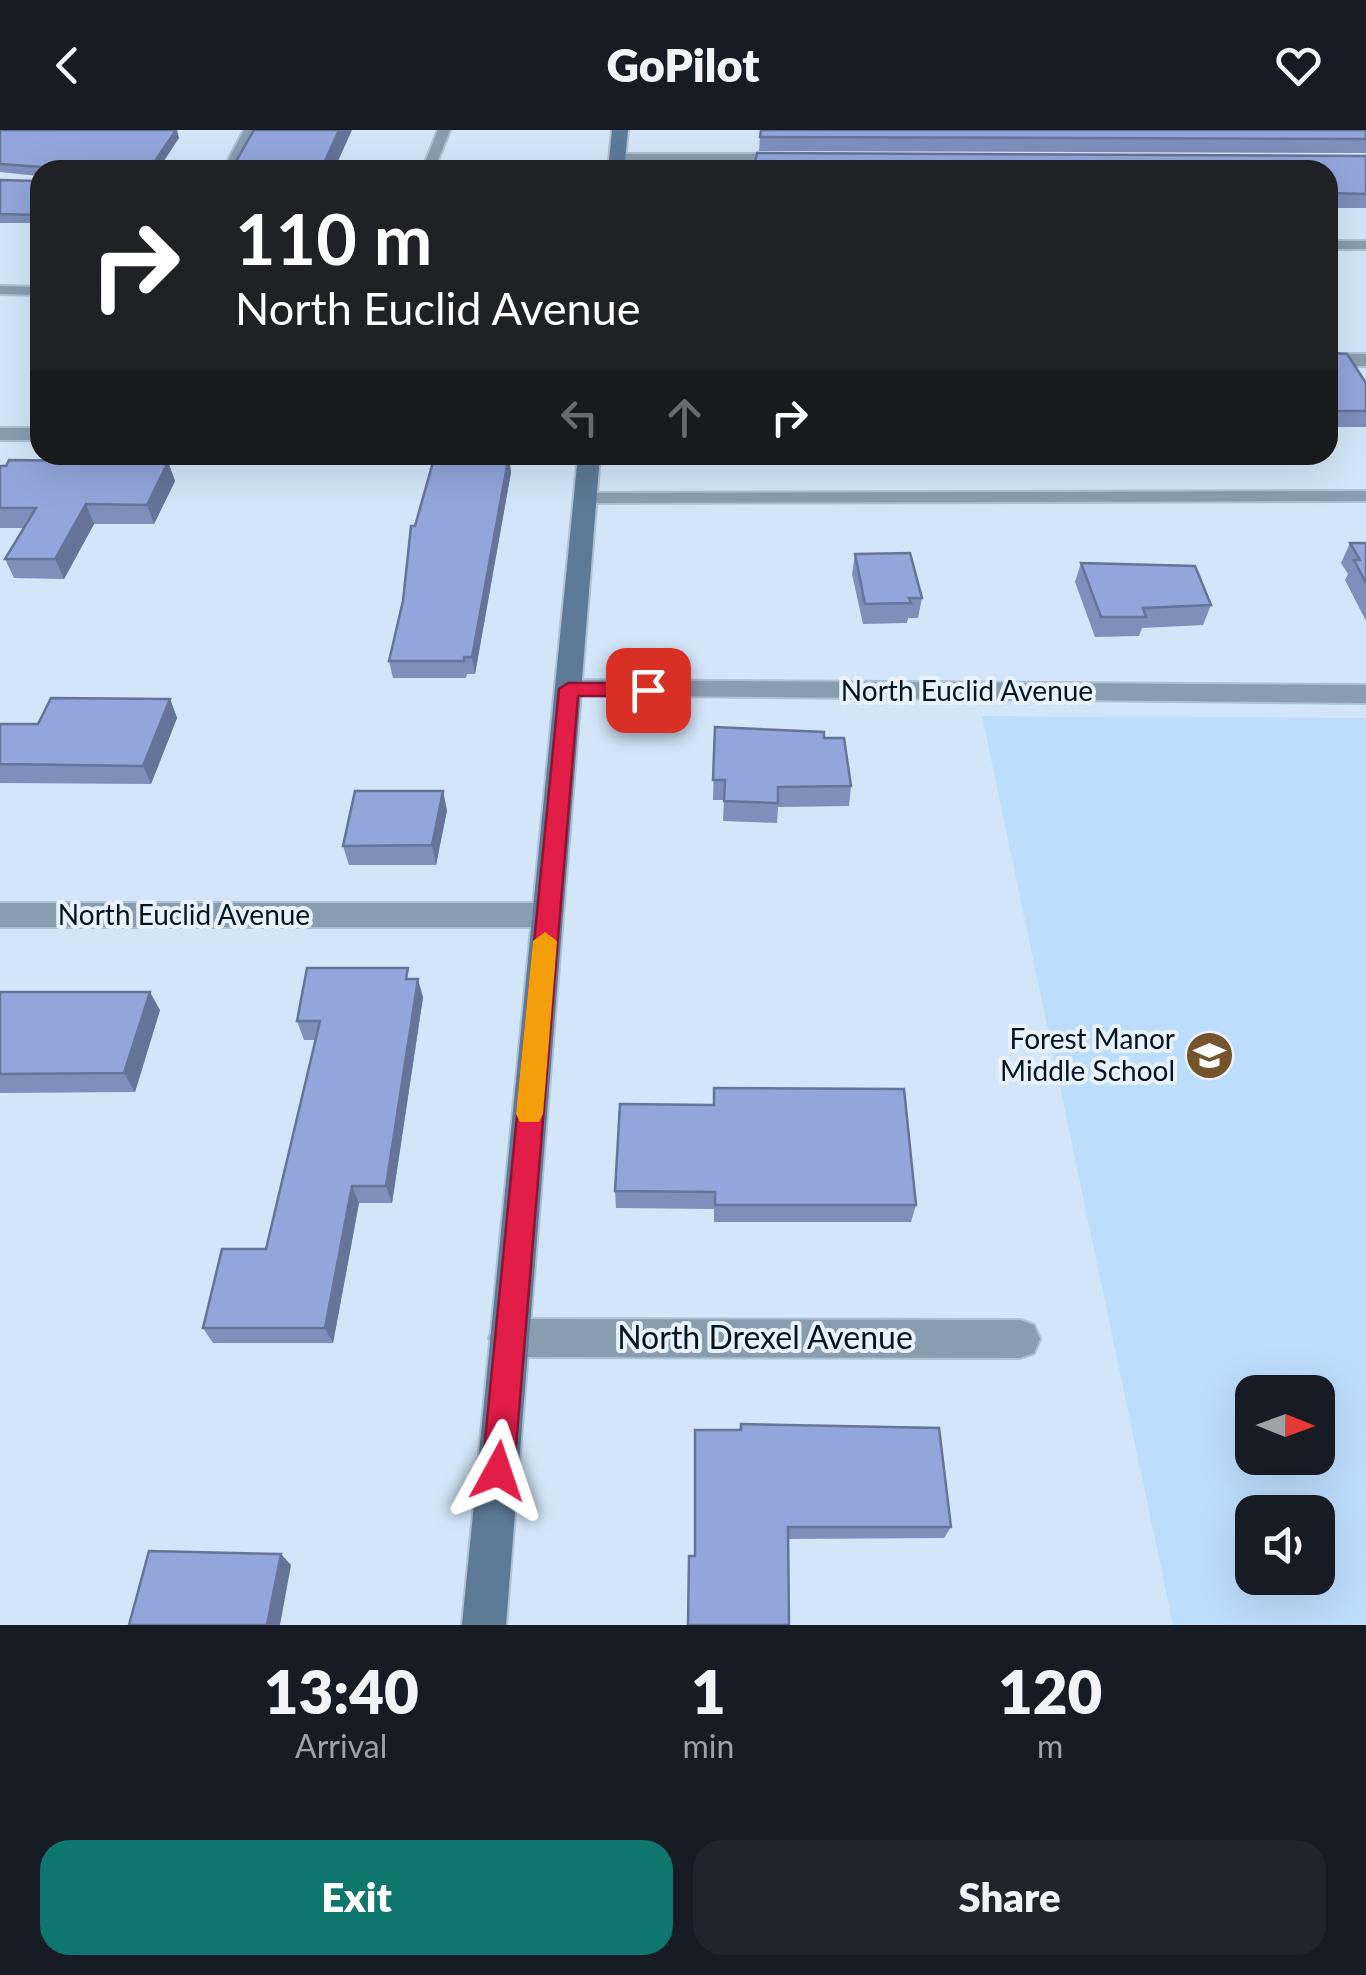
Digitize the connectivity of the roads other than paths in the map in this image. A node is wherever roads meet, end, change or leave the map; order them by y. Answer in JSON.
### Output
{"nodes":[{"id":1,"x":250,"y":130,"type":"edge"},
{"id":2,"x":444,"y":130,"type":"edge"},
{"id":3,"x":620,"y":130,"type":"edge"},
{"id":4,"x":814,"y":159,"type":"edge"},
{"id":5,"x":234,"y":160,"type":"edge"},
{"id":6,"x":432,"y":160,"type":"edge"},
{"id":7,"x":617,"y":160,"type":"edge"},
{"id":8,"x":775,"y":160,"type":"edge"},
{"id":9,"x":1338,"y":245,"type":"edge"},
{"id":10,"x":1366,"y":245,"type":"edge"},
{"id":11,"x":0,"y":290,"type":"edge"},
{"id":12,"x":30,"y":291,"type":"edge"},
{"id":13,"x":1338,"y":360,"type":"edge"},
{"id":14,"x":1366,"y":360,"type":"edge"},
{"id":15,"x":0,"y":434,"type":"edge"},
{"id":16,"x":30,"y":434,"type":"edge"},
{"id":17,"x":588,"y":465,"type":"edge"},
{"id":18,"x":1366,"y":496,"type":"edge"},
{"id":19,"x":585,"y":498,"type":"junction"},
{"id":20,"x":568,"y":689,"type":"junction"},
{"id":21,"x":1366,"y":694,"type":"edge"},
{"id":22,"x":547,"y":915,"type":"junction"},
{"id":23,"x":0,"y":916,"type":"edge"},
{"id":24,"x":509,"y":1338,"type":"junction"},
{"id":25,"x":1020,"y":1338,"type":"dead end"},
{"id":26,"x":484,"y":1625,"type":"edge"}],
"edges":[{"from":1,"to":5,"type":"lane"},
{"from":2,"to":6,"type":"lane"},
{"from":3,"to":7,"type":"main road"},
{"from":4,"to":8,"type":"street"},
{"from":9,"to":10,"type":"lane"},
{"from":11,"to":12,"type":"lane"},
{"from":13,"to":14,"type":"street"},
{"from":15,"to":16,"type":"street"},
{"from":17,"to":19,"type":"main road"},
{"from":18,"to":19,"type":"lane"},
{"from":19,"to":20,"type":"main road"},
{"from":20,"to":21,"type":"street","name":"North Euclid Avenue"},
{"from":20,"to":22,"type":"main road"},
{"from":22,"to":23,"type":"street","name":"North Euclid Avenue"},
{"from":22,"to":24,"type":"main road"},
{"from":24,"to":25,"type":"street","name":"North Drexel Avenue"},
{"from":24,"to":26,"type":"main road"}]}
